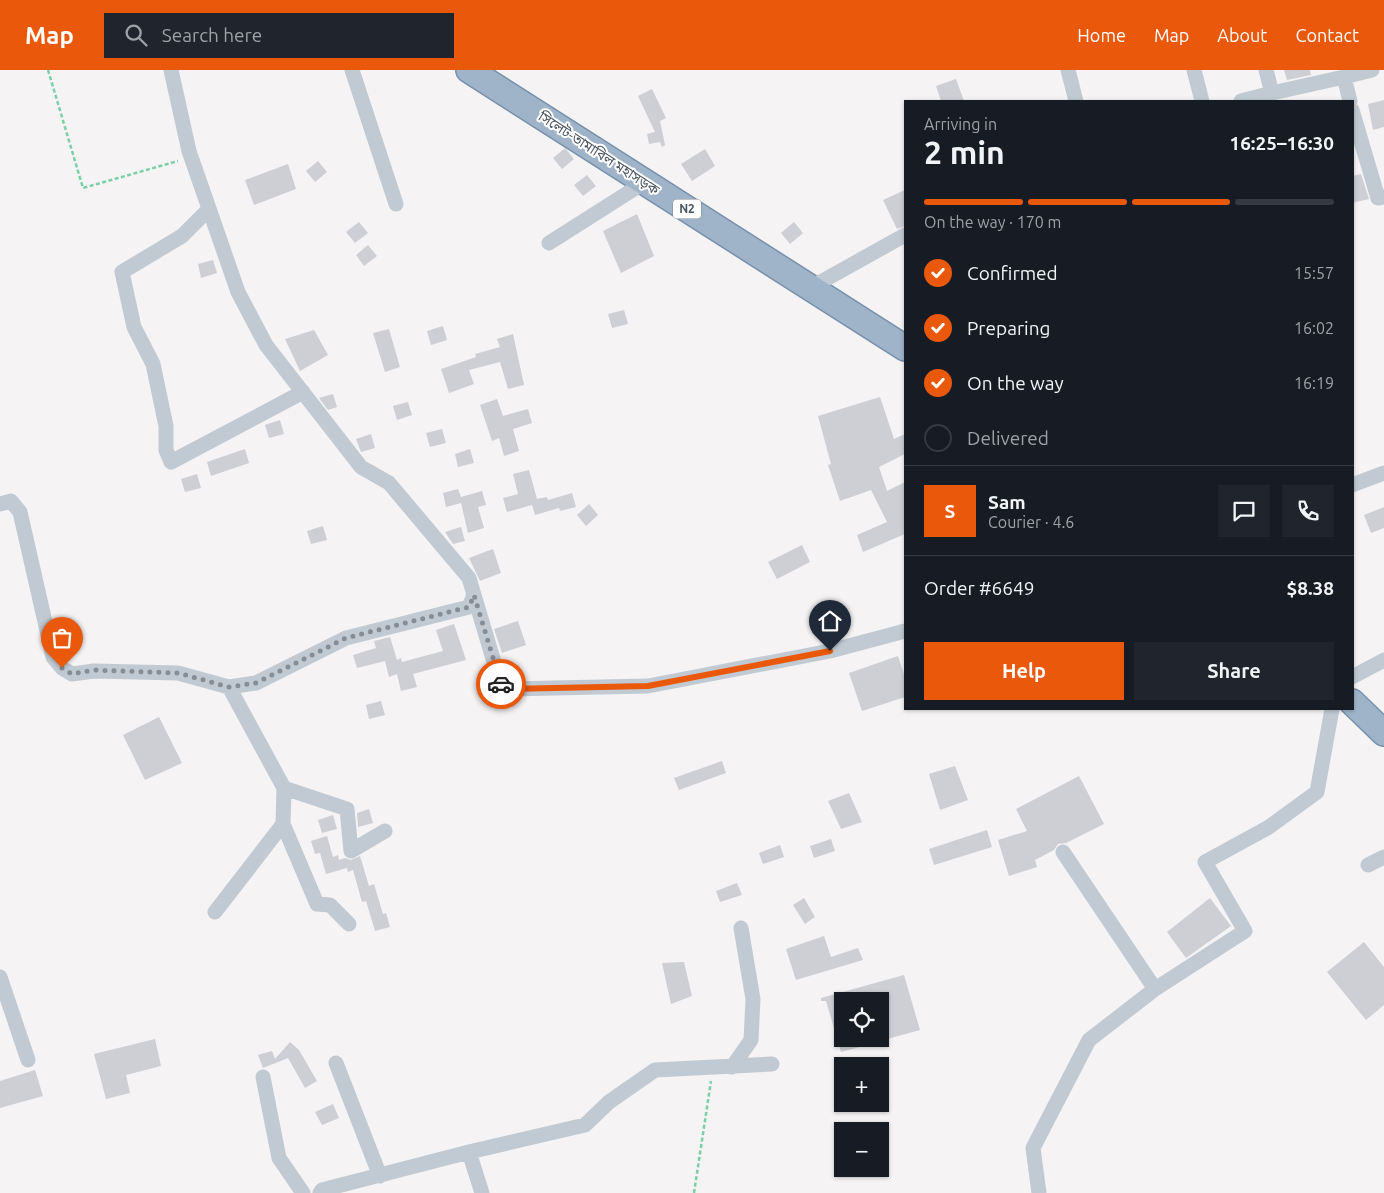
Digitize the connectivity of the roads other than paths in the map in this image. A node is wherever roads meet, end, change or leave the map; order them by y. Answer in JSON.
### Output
{"nodes":[{"id":1,"x":171,"y":70,"type":"edge"},
{"id":2,"x":352,"y":70,"type":"edge"},
{"id":3,"x":469,"y":70,"type":"edge"},
{"id":4,"x":1068,"y":70,"type":"edge"},
{"id":5,"x":1194,"y":70,"type":"edge"},
{"id":6,"x":1266,"y":70,"type":"edge"},
{"id":7,"x":1372,"y":70,"type":"edge"},
{"id":8,"x":1344,"y":77,"type":"junction"},
{"id":9,"x":1272,"y":93,"type":"junction"},
{"id":10,"x":1076,"y":100,"type":"edge"},
{"id":11,"x":1202,"y":100,"type":"edge"},
{"id":12,"x":1245,"y":100,"type":"edge"},
{"id":13,"x":1350,"y":100,"type":"edge"},
{"id":14,"x":1354,"y":117,"type":"edge"},
{"id":15,"x":644,"y":182,"type":"junction"},
{"id":16,"x":1384,"y":197,"type":"edge"},
{"id":17,"x":396,"y":204,"type":"dead end"},
{"id":18,"x":209,"y":209,"type":"junction"},
{"id":19,"x":904,"y":236,"type":"edge"},
{"id":20,"x":549,"y":243,"type":"dead end"},
{"id":21,"x":810,"y":288,"type":"junction"},
{"id":22,"x":904,"y":347,"type":"edge"},
{"id":23,"x":303,"y":392,"type":"junction"},
{"id":24,"x":1384,"y":473,"type":"edge"},
{"id":25,"x":1354,"y":484,"type":"edge"},
{"id":26,"x":0,"y":504,"type":"edge"},
{"id":27,"x":474,"y":595,"type":"junction"},
{"id":28,"x":904,"y":631,"type":"edge"},
{"id":29,"x":1384,"y":660,"type":"edge"},
{"id":30,"x":1354,"y":676,"type":"edge"},
{"id":31,"x":229,"y":687,"type":"junction"},
{"id":32,"x":1354,"y":704,"type":"edge"},
{"id":33,"x":1332,"y":710,"type":"edge"},
{"id":34,"x":1384,"y":733,"type":"edge"},
{"id":35,"x":284,"y":788,"type":"junction"},
{"id":36,"x":283,"y":824,"type":"junction"},
{"id":37,"x":385,"y":831,"type":"dead end"},
{"id":38,"x":1063,"y":852,"type":"dead end"},
{"id":39,"x":1384,"y":857,"type":"edge"},
{"id":40,"x":1368,"y":865,"type":"dead end"},
{"id":41,"x":215,"y":912,"type":"dead end"},
{"id":42,"x":349,"y":924,"type":"dead end"},
{"id":43,"x":741,"y":928,"type":"dead end"},
{"id":44,"x":0,"y":977,"type":"edge"},
{"id":45,"x":1154,"y":989,"type":"junction"},
{"id":46,"x":28,"y":1060,"type":"dead end"},
{"id":47,"x":336,"y":1063,"type":"dead end"},
{"id":48,"x":772,"y":1064,"type":"dead end"},
{"id":49,"x":732,"y":1067,"type":"junction"},
{"id":50,"x":263,"y":1077,"type":"dead end"},
{"id":51,"x":469,"y":1152,"type":"junction"},
{"id":52,"x":380,"y":1176,"type":"junction"},
{"id":53,"x":303,"y":1193,"type":"edge"},
{"id":54,"x":320,"y":1193,"type":"edge"},
{"id":55,"x":482,"y":1193,"type":"edge"},
{"id":56,"x":1039,"y":1193,"type":"edge"}],
"edges":[{"from":1,"to":18,"type":"street"},
{"from":2,"to":17,"type":"street"},
{"from":3,"to":15,"type":"highway","name":"সিলেট-তামাবিল মহাসড়ক","number":"N2"},
{"from":4,"to":10,"type":"street"},
{"from":5,"to":11,"type":"street"},
{"from":6,"to":9,"type":"street"},
{"from":7,"to":8,"type":"street"},
{"from":8,"to":9,"type":"street"},
{"from":8,"to":13,"type":"street"},
{"from":9,"to":12,"type":"street"},
{"from":14,"to":16,"type":"street"},
{"from":15,"to":20,"type":"street"},
{"from":15,"to":21,"type":"highway","name":"সিলেট-তামাবিল মহাসড়ক","number":"N2"},
{"from":18,"to":23,"type":"street"},
{"from":18,"to":23,"type":"street"},
{"from":19,"to":21,"type":"street"},
{"from":21,"to":22,"type":"highway","name":"সিলেট-তামাবিল মহাসড়ক","number":"N2"},
{"from":23,"to":27,"type":"street"},
{"from":24,"to":25,"type":"street"},
{"from":26,"to":31,"type":"street"},
{"from":27,"to":28,"type":"street"},
{"from":27,"to":31,"type":"street"},
{"from":29,"to":30,"type":"street"},
{"from":31,"to":35,"type":"street"},
{"from":32,"to":34,"type":"highway"},
{"from":33,"to":45,"type":"street"},
{"from":35,"to":36,"type":"street"},
{"from":35,"to":37,"type":"street"},
{"from":36,"to":41,"type":"street"},
{"from":36,"to":42,"type":"street"},
{"from":38,"to":45,"type":"street"},
{"from":39,"to":40,"type":"street"},
{"from":43,"to":49,"type":"street"},
{"from":44,"to":46,"type":"street"},
{"from":45,"to":56,"type":"street"},
{"from":47,"to":52,"type":"street"},
{"from":48,"to":49,"type":"street"},
{"from":49,"to":51,"type":"street"},
{"from":50,"to":53,"type":"street"},
{"from":51,"to":52,"type":"street"},
{"from":51,"to":55,"type":"street"},
{"from":52,"to":54,"type":"street"}]}
